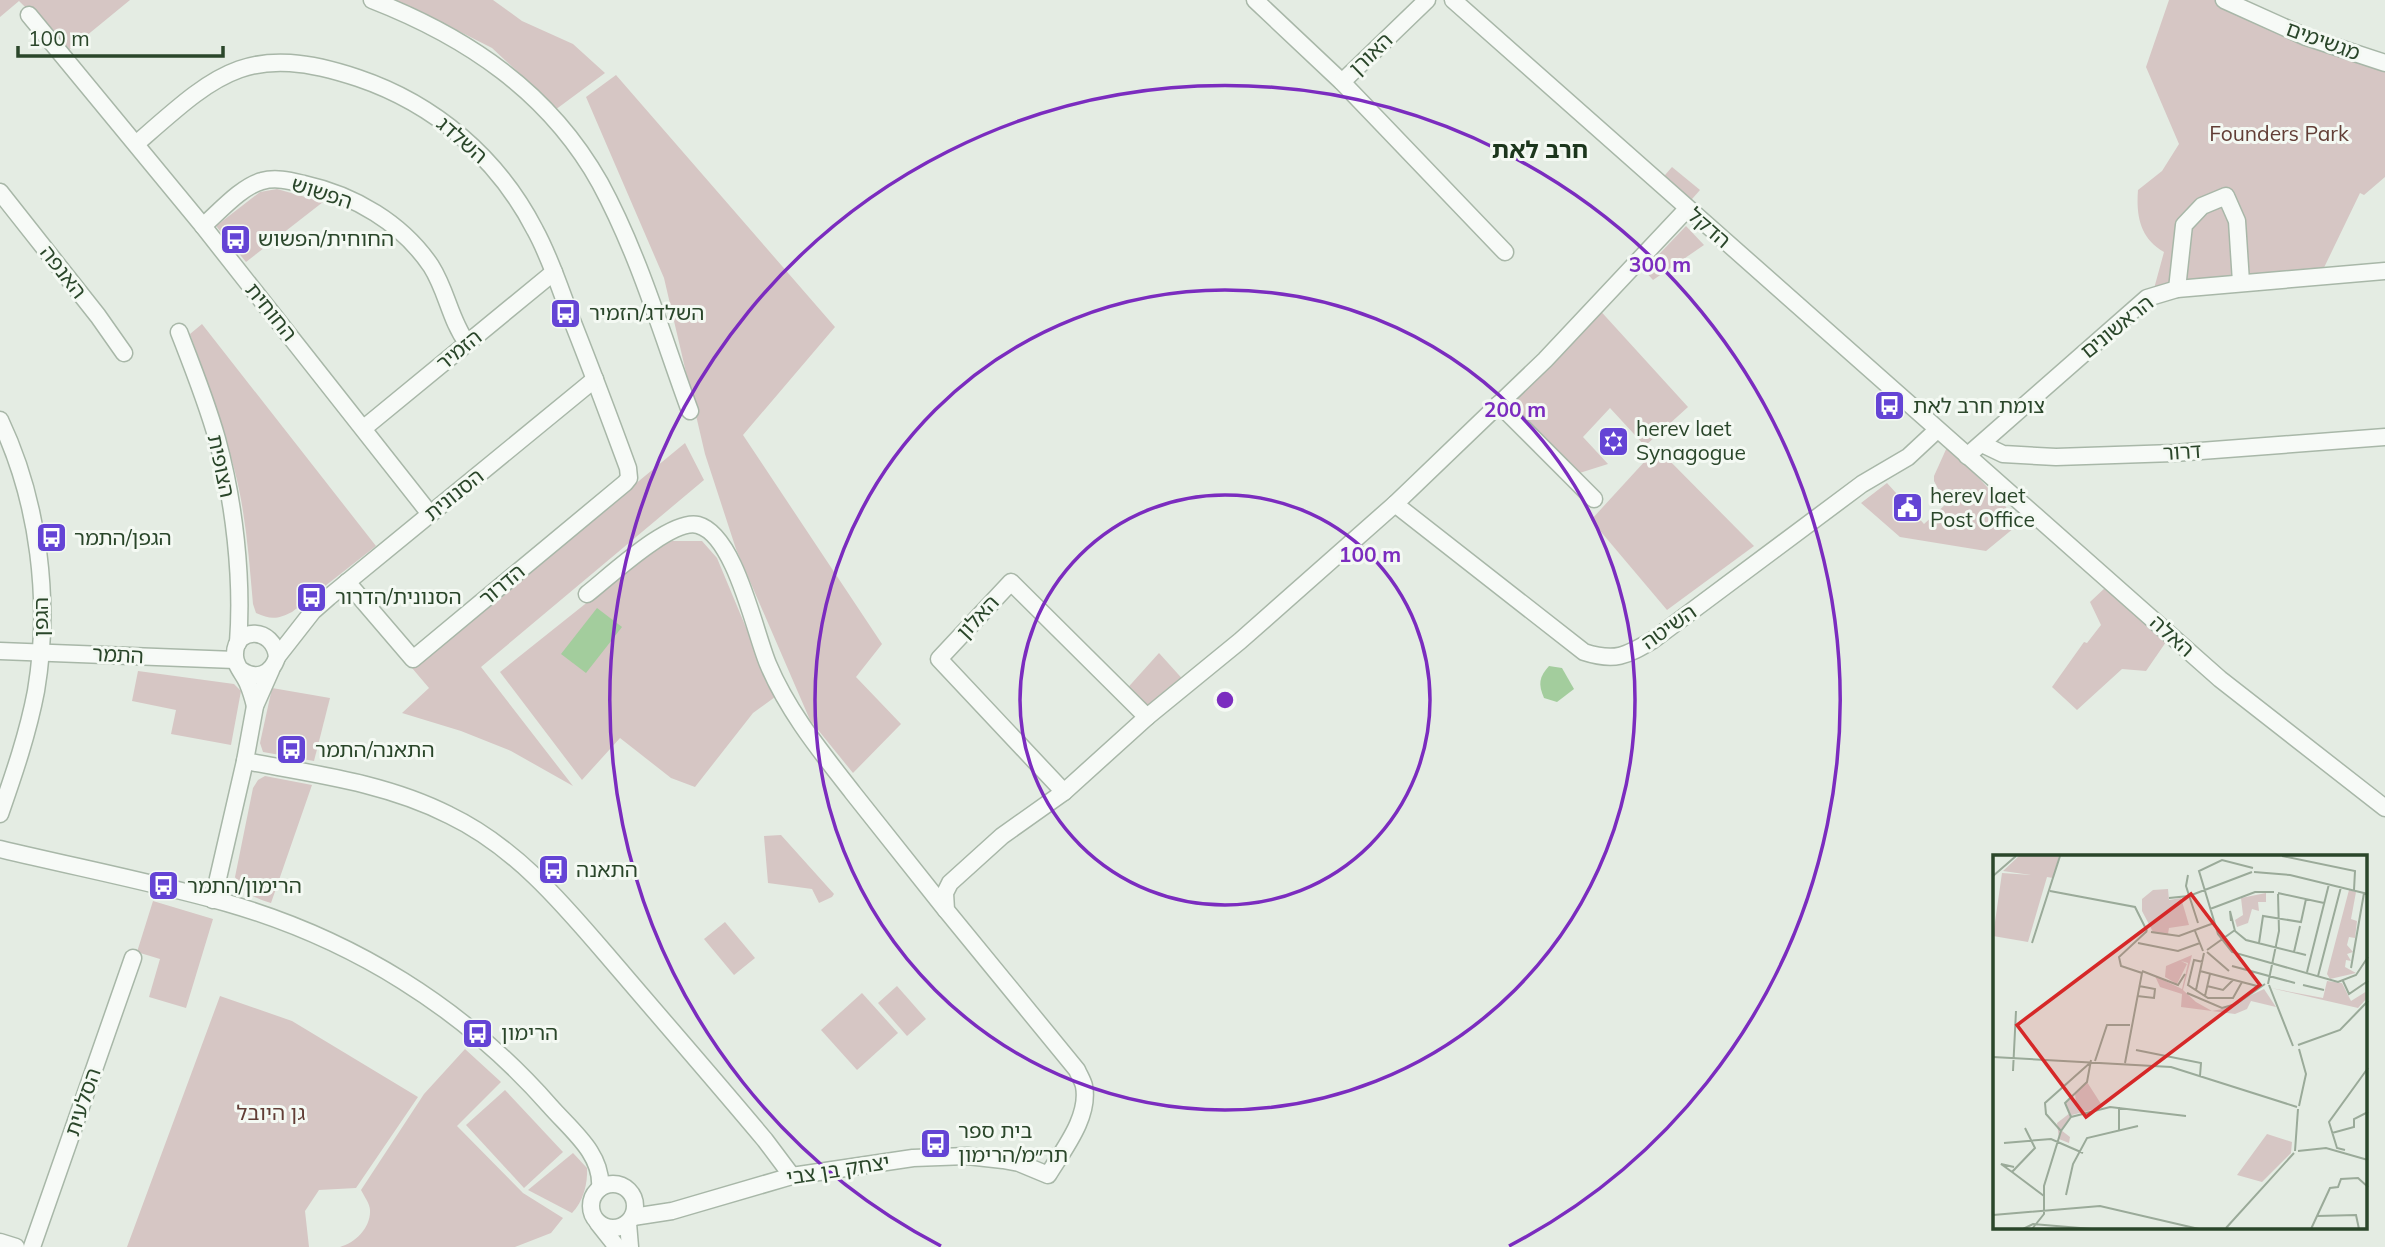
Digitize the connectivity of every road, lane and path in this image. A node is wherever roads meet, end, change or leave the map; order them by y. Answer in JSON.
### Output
{"nodes":[{"id":1,"x":372,"y":0,"type":"edge"},
{"id":2,"x":1255,"y":0,"type":"edge"},
{"id":3,"x":1427,"y":0,"type":"edge"},
{"id":4,"x":1452,"y":0,"type":"edge"},
{"id":5,"x":2224,"y":0,"type":"edge"},
{"id":6,"x":29,"y":15,"type":"dead end"},
{"id":7,"x":2385,"y":63,"type":"edge"},
{"id":8,"x":1342,"y":82,"type":"junction"},
{"id":9,"x":136,"y":144,"type":"junction"},
{"id":10,"x":0,"y":192,"type":"edge"},
{"id":11,"x":1687,"y":209,"type":"junction"},
{"id":12,"x":203,"y":226,"type":"junction"},
{"id":13,"x":1505,"y":251,"type":"dead end"},
{"id":14,"x":2385,"y":271,"type":"edge"},
{"id":15,"x":554,"y":272,"type":"junction"},
{"id":16,"x":2241,"y":282,"type":"junction"},
{"id":17,"x":2177,"y":289,"type":"junction"},
{"id":18,"x":179,"y":332,"type":"dead end"},
{"id":19,"x":467,"y":344,"type":"junction"},
{"id":20,"x":124,"y":353,"type":"dead end"},
{"id":21,"x":595,"y":379,"type":"junction"},
{"id":22,"x":1499,"y":404,"type":"junction"},
{"id":23,"x":690,"y":411,"type":"dead end"},
{"id":24,"x":0,"y":420,"type":"edge"},
{"id":25,"x":364,"y":428,"type":"junction"},
{"id":26,"x":1937,"y":430,"type":"junction"},
{"id":27,"x":2385,"y":437,"type":"edge"},
{"id":28,"x":1982,"y":444,"type":"junction"},
{"id":29,"x":1967,"y":456,"type":"junction"},
{"id":30,"x":628,"y":468,"type":"joint"},
{"id":31,"x":1594,"y":499,"type":"dead end"},
{"id":32,"x":1395,"y":504,"type":"junction"},
{"id":33,"x":430,"y":514,"type":"junction"},
{"id":34,"x":347,"y":582,"type":"junction"},
{"id":35,"x":587,"y":594,"type":"dead end"},
{"id":36,"x":239,"y":606,"type":"junction"},
{"id":37,"x":313,"y":611,"type":"junction"},
{"id":38,"x":259,"y":634,"type":"junction"},
{"id":39,"x":238,"y":643,"type":"junction"},
{"id":40,"x":0,"y":651,"type":"edge"},
{"id":41,"x":40,"y":651,"type":"junction"},
{"id":42,"x":274,"y":663,"type":"junction"},
{"id":43,"x":238,"y":665,"type":"junction"},
{"id":44,"x":255,"y":706,"type":"junction"},
{"id":45,"x":1147,"y":717,"type":"junction"},
{"id":46,"x":245,"y":761,"type":"junction"},
{"id":47,"x":1064,"y":792,"type":"junction"},
{"id":48,"x":2385,"y":808,"type":"edge"},
{"id":49,"x":0,"y":814,"type":"edge"},
{"id":50,"x":0,"y":849,"type":"edge"},
{"id":51,"x":213,"y":900,"type":"junction"},
{"id":52,"x":946,"y":910,"type":"junction"},
{"id":53,"x":133,"y":958,"type":"dead end"},
{"id":54,"x":792,"y":1176,"type":"junction"},
{"id":55,"x":600,"y":1188,"type":"junction"},
{"id":56,"x":634,"y":1199,"type":"junction"},
{"id":57,"x":673,"y":1212,"type":"junction"},
{"id":58,"x":631,"y":1220,"type":"junction"},
{"id":59,"x":596,"y":1221,"type":"junction"},
{"id":60,"x":0,"y":1242,"type":"edge"},
{"id":61,"x":16,"y":1247,"type":"edge"},
{"id":62,"x":32,"y":1247,"type":"edge"},
{"id":63,"x":617,"y":1247,"type":"edge"},
{"id":64,"x":630,"y":1247,"type":"edge"}],
"edges":[{"from":1,"to":23,"type":"street"},
{"from":2,"to":8,"type":"street","name":"האורן"},
{"from":3,"to":8,"type":"street","name":"האורן"},
{"from":4,"to":11,"type":"street","name":"הדקל"},
{"from":5,"to":7,"type":"street","name":"מגשימים"},
{"from":6,"to":9,"type":"street","name":"החוחית"},
{"from":8,"to":13,"type":"street"},
{"from":9,"to":12,"type":"street","name":"החוחית"},
{"from":9,"to":15,"type":"street","name":"השלדג"},
{"from":10,"to":20,"type":"street","name":"האנפה"},
{"from":11,"to":22,"type":"street"},
{"from":11,"to":26,"type":"street","name":"הדקל"},
{"from":12,"to":19,"type":"street","name":"הפשוש"},
{"from":12,"to":25,"type":"street","name":"החוחית"},
{"from":14,"to":16,"type":"street","name":"הראשונים"},
{"from":15,"to":19,"type":"street","name":"הזמיר"},
{"from":15,"to":21,"type":"street","name":"השלדג"},
{"from":16,"to":17,"type":"street","name":"הראשונים"},
{"from":16,"to":17,"type":"street"},
{"from":17,"to":28,"type":"street","name":"הראשונים"},
{"from":18,"to":36,"type":"street","name":"הצופית"},
{"from":19,"to":25,"type":"street","name":"הזמיר"},
{"from":21,"to":30,"type":"street","name":"השלדג"},
{"from":21,"to":33,"type":"street","name":"הסנונית"},
{"from":22,"to":31,"type":"street"},
{"from":22,"to":32,"type":"street"},
{"from":24,"to":41,"type":"street","name":"הגפן"},
{"from":25,"to":33,"type":"street","name":"החוחית"},
{"from":26,"to":29,"type":"street","name":"הדקל"},
{"from":26,"to":32,"type":"street","name":"השיטה"},
{"from":27,"to":28,"type":"street","name":"דרור"},
{"from":28,"to":29,"type":"street","name":"הראשונים"},
{"from":29,"to":48,"type":"street","name":"האלה"},
{"from":30,"to":34,"type":"street","name":"הדרור"},
{"from":32,"to":45,"type":"street"},
{"from":33,"to":34,"type":"street","name":"הסנונית"},
{"from":34,"to":37,"type":"street","name":"הסנונית"},
{"from":35,"to":52,"type":"street"},
{"from":36,"to":38,"type":"street","name":"הצופית"},
{"from":36,"to":39,"type":"street","name":"הצופית"},
{"from":37,"to":38,"type":"street","name":"הסנונית"},
{"from":37,"to":42,"type":"street","name":"הסנונית"},
{"from":38,"to":39,"type":"street"},
{"from":38,"to":42,"type":"street"},
{"from":39,"to":43,"type":"street"},
{"from":40,"to":41,"type":"street","name":"התמר"},
{"from":41,"to":43,"type":"street","name":"התמר"},
{"from":41,"to":49,"type":"street","name":"הגפן"},
{"from":42,"to":43,"type":"street"},
{"from":42,"to":44,"type":"street"},
{"from":43,"to":44,"type":"street"},
{"from":44,"to":46,"type":"street"},
{"from":45,"to":47,"type":"street"},
{"from":45,"to":47,"type":"street","name":"האלון"},
{"from":46,"to":51,"type":"street"},
{"from":46,"to":54,"type":"street"},
{"from":47,"to":52,"type":"street"},
{"from":50,"to":51,"type":"street"},
{"from":51,"to":55,"type":"street"},
{"from":52,"to":54,"type":"street","name":"יצחק בן צבי"},
{"from":53,"to":62,"type":"street","name":"הסלעית"},
{"from":54,"to":57,"type":"street","name":"יצחק בן צבי"},
{"from":55,"to":56,"type":"street"},
{"from":55,"to":59,"type":"street"},
{"from":56,"to":57,"type":"street","name":"יצחק בן צבי"},
{"from":56,"to":58,"type":"street"},
{"from":57,"to":58,"type":"street","name":"יצחק בן צבי"},
{"from":58,"to":59,"type":"street"},
{"from":58,"to":64,"type":"street"},
{"from":59,"to":63,"type":"street"},
{"from":60,"to":61,"type":"street"}]}
